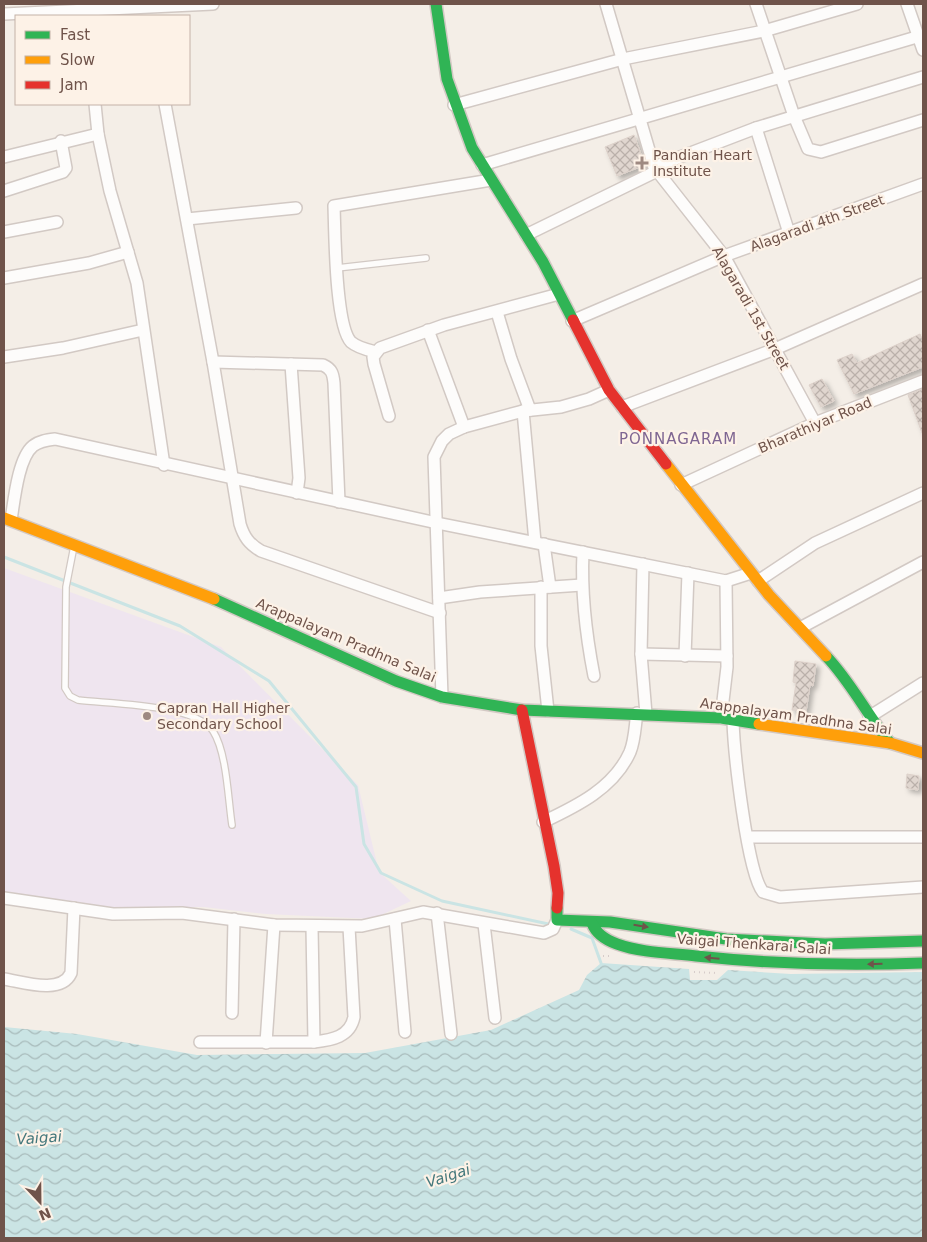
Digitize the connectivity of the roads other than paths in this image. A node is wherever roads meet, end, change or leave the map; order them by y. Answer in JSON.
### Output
{"nodes":[{"id":1,"x":213,"y":4,"type":"edge"},
{"id":2,"x":436,"y":4,"type":"edge"},
{"id":3,"x":606,"y":4,"type":"edge"},
{"id":4,"x":756,"y":4,"type":"edge"},
{"id":5,"x":857,"y":4,"type":"edge"},
{"id":6,"x":907,"y":4,"type":"edge"},
{"id":7,"x":155,"y":12,"type":"edge"},
{"id":8,"x":4,"y":14,"type":"edge"},
{"id":9,"x":86,"y":14,"type":"edge"},
{"id":10,"x":764,"y":31,"type":"junction"},
{"id":11,"x":922,"y":44,"type":"edge"},
{"id":12,"x":623,"y":59,"type":"junction"},
{"id":13,"x":781,"y":77,"type":"junction"},
{"id":14,"x":923,"y":77,"type":"edge"},
{"id":15,"x":95,"y":105,"type":"edge"},
{"id":16,"x":165,"y":105,"type":"edge"},
{"id":17,"x":454,"y":105,"type":"junction"},
{"id":18,"x":794,"y":116,"type":"junction"},
{"id":19,"x":640,"y":119,"type":"junction"},
{"id":20,"x":923,"y":120,"type":"edge"},
{"id":21,"x":756,"y":128,"type":"junction"},
{"id":22,"x":98,"y":134,"type":"junction"},
{"id":23,"x":61,"y":141,"type":"junction"},
{"id":24,"x":4,"y":157,"type":"edge"},
{"id":25,"x":482,"y":165,"type":"junction"},
{"id":26,"x":656,"y":169,"type":"junction"},
{"id":27,"x":491,"y":180,"type":"junction"},
{"id":28,"x":923,"y":184,"type":"edge"},
{"id":29,"x":4,"y":191,"type":"edge"},
{"id":30,"x":296,"y":208,"type":"dead end"},
{"id":31,"x":187,"y":219,"type":"junction"},
{"id":32,"x":57,"y":222,"type":"dead end"},
{"id":33,"x":4,"y":232,"type":"edge"},
{"id":34,"x":789,"y":233,"type":"junction"},
{"id":35,"x":526,"y":235,"type":"junction"},
{"id":36,"x":128,"y":252,"type":"junction"},
{"id":37,"x":724,"y":256,"type":"junction"},
{"id":38,"x":426,"y":258,"type":"dead end"},
{"id":39,"x":337,"y":268,"type":"junction"},
{"id":40,"x":4,"y":278,"type":"edge"},
{"id":41,"x":923,"y":284,"type":"edge"},
{"id":42,"x":559,"y":294,"type":"junction"},
{"id":43,"x":497,"y":312,"type":"junction"},
{"id":44,"x":572,"y":320,"type":"junction"},
{"id":45,"x":143,"y":330,"type":"junction"},
{"id":46,"x":428,"y":330,"type":"junction"},
{"id":47,"x":775,"y":349,"type":"junction"},
{"id":48,"x":376,"y":352,"type":"junction"},
{"id":49,"x":4,"y":357,"type":"edge"},
{"id":50,"x":213,"y":362,"type":"junction"},
{"id":51,"x":291,"y":364,"type":"junction"},
{"id":52,"x":923,"y":381,"type":"edge"},
{"id":53,"x":609,"y":390,"type":"junction"},
{"id":54,"x":622,"y":407,"type":"junction"},
{"id":55,"x":527,"y":410,"type":"junction"},
{"id":56,"x":389,"y":416,"type":"dead end"},
{"id":57,"x":815,"y":423,"type":"junction"},
{"id":58,"x":464,"y":427,"type":"junction"},
{"id":59,"x":164,"y":465,"type":"junction"},
{"id":60,"x":234,"y":479,"type":"junction"},
{"id":61,"x":681,"y":485,"type":"junction"},
{"id":62,"x":297,"y":493,"type":"junction"},
{"id":63,"x":923,"y":493,"type":"edge"},
{"id":64,"x":339,"y":502,"type":"junction"},
{"id":65,"x":7,"y":519,"type":"edge"},
{"id":66,"x":437,"y":523,"type":"junction"},
{"id":67,"x":539,"y":543,"type":"junction"},
{"id":68,"x":74,"y":546,"type":"junction"},
{"id":69,"x":583,"y":552,"type":"junction"},
{"id":70,"x":923,"y":562,"type":"edge"},
{"id":71,"x":643,"y":564,"type":"junction"},
{"id":72,"x":688,"y":573,"type":"junction"},
{"id":73,"x":754,"y":577,"type":"junction"},
{"id":74,"x":726,"y":581,"type":"junction"},
{"id":75,"x":582,"y":585,"type":"junction"},
{"id":76,"x":546,"y":587,"type":"junction"},
{"id":77,"x":439,"y":598,"type":"junction"},
{"id":78,"x":440,"y":613,"type":"junction"},
{"id":79,"x":800,"y":628,"type":"junction"},
{"id":80,"x":641,"y":654,"type":"junction"},
{"id":81,"x":686,"y":656,"type":"junction"},
{"id":82,"x":727,"y":656,"type":"junction"},
{"id":83,"x":594,"y":676,"type":"dead end"},
{"id":84,"x":923,"y":683,"type":"edge"},
{"id":85,"x":442,"y":697,"type":"junction"},
{"id":86,"x":522,"y":710,"type":"junction"},
{"id":87,"x":548,"y":711,"type":"junction"},
{"id":88,"x":642,"y":714,"type":"junction"},
{"id":89,"x":721,"y":718,"type":"junction"},
{"id":90,"x":869,"y":718,"type":"junction"},
{"id":91,"x":733,"y":721,"type":"junction"},
{"id":92,"x":890,"y":743,"type":"junction"},
{"id":93,"x":923,"y":753,"type":"edge"},
{"id":94,"x":543,"y":822,"type":"junction"},
{"id":95,"x":232,"y":825,"type":"dead end"},
{"id":96,"x":748,"y":837,"type":"junction"},
{"id":97,"x":923,"y":838,"type":"edge"},
{"id":98,"x":923,"y":887,"type":"edge"},
{"id":99,"x":4,"y":898,"type":"edge"},
{"id":100,"x":74,"y":908,"type":"junction"},
{"id":101,"x":437,"y":913,"type":"junction"},
{"id":102,"x":234,"y":918,"type":"junction"},
{"id":103,"x":395,"y":919,"type":"junction"},
{"id":104,"x":592,"y":923,"type":"junction"},
{"id":105,"x":484,"y":924,"type":"junction"},
{"id":106,"x":555,"y":924,"type":"junction"},
{"id":107,"x":274,"y":925,"type":"junction"},
{"id":108,"x":312,"y":927,"type":"junction"},
{"id":109,"x":349,"y":927,"type":"junction"},
{"id":110,"x":923,"y":940,"type":"edge"},
{"id":111,"x":923,"y":963,"type":"edge"},
{"id":112,"x":4,"y":979,"type":"edge"},
{"id":113,"x":232,"y":1014,"type":"dead end"},
{"id":114,"x":495,"y":1018,"type":"dead end"},
{"id":115,"x":405,"y":1032,"type":"dead end"},
{"id":116,"x":451,"y":1034,"type":"dead end"},
{"id":117,"x":200,"y":1042,"type":"dead end"},
{"id":118,"x":314,"y":1042,"type":"junction"},
{"id":119,"x":266,"y":1043,"type":"junction"}],
"edges":[{"from":1,"to":7,"type":"street"},
{"from":2,"to":17,"type":"street"},
{"from":3,"to":12,"type":"street","name":"Alagaradi 1st Street"},
{"from":4,"to":10,"type":"street"},
{"from":5,"to":10,"type":"street"},
{"from":6,"to":11,"type":"street"},
{"from":7,"to":9,"type":"street"},
{"from":8,"to":9,"type":"street"},
{"from":10,"to":12,"type":"street"},
{"from":10,"to":13,"type":"street"},
{"from":11,"to":13,"type":"street"},
{"from":12,"to":17,"type":"street"},
{"from":12,"to":19,"type":"street","name":"Alagaradi 1st Street"},
{"from":13,"to":18,"type":"street"},
{"from":13,"to":19,"type":"street"},
{"from":14,"to":18,"type":"street"},
{"from":15,"to":22,"type":"street"},
{"from":16,"to":31,"type":"street"},
{"from":17,"to":25,"type":"street"},
{"from":18,"to":20,"type":"street"},
{"from":18,"to":21,"type":"street"},
{"from":19,"to":25,"type":"street"},
{"from":19,"to":26,"type":"street","name":"Alagaradi 1st Street"},
{"from":21,"to":26,"type":"street"},
{"from":21,"to":34,"type":"street"},
{"from":22,"to":23,"type":"street"},
{"from":22,"to":36,"type":"street"},
{"from":23,"to":24,"type":"street"},
{"from":23,"to":29,"type":"street"},
{"from":25,"to":27,"type":"street"},
{"from":26,"to":35,"type":"street"},
{"from":26,"to":37,"type":"street","name":"Alagaradi 1st Street"},
{"from":27,"to":35,"type":"street"},
{"from":27,"to":39,"type":"street"},
{"from":28,"to":34,"type":"street","name":"Alagaradi 4th Street"},
{"from":30,"to":31,"type":"street"},
{"from":31,"to":50,"type":"street"},
{"from":32,"to":33,"type":"street"},
{"from":34,"to":37,"type":"street","name":"Alagaradi 4th Street"},
{"from":35,"to":42,"type":"street"},
{"from":36,"to":40,"type":"street"},
{"from":36,"to":45,"type":"street"},
{"from":37,"to":44,"type":"street","name":"Alagaradi 4th Street"},
{"from":37,"to":47,"type":"street","name":"Alagaradi 1st Street"},
{"from":38,"to":39,"type":"lane"},
{"from":39,"to":48,"type":"street"},
{"from":41,"to":47,"type":"street"},
{"from":42,"to":43,"type":"street"},
{"from":42,"to":44,"type":"street"},
{"from":43,"to":46,"type":"street"},
{"from":43,"to":55,"type":"street"},
{"from":44,"to":53,"type":"street"},
{"from":45,"to":49,"type":"street"},
{"from":45,"to":59,"type":"street"},
{"from":46,"to":48,"type":"street"},
{"from":46,"to":58,"type":"street"},
{"from":47,"to":54,"type":"street"},
{"from":47,"to":57,"type":"street","name":"Alagaradi 1st Street"},
{"from":48,"to":56,"type":"street"},
{"from":50,"to":51,"type":"street"},
{"from":50,"to":60,"type":"street"},
{"from":51,"to":62,"type":"street"},
{"from":51,"to":64,"type":"street"},
{"from":52,"to":57,"type":"street","name":"Bharathiyar Road"},
{"from":53,"to":54,"type":"street"},
{"from":53,"to":55,"type":"street"},
{"from":54,"to":61,"type":"street"},
{"from":55,"to":58,"type":"street"},
{"from":55,"to":67,"type":"street"},
{"from":57,"to":61,"type":"street","name":"Bharathiyar Road"},
{"from":58,"to":66,"type":"street"},
{"from":59,"to":60,"type":"street"},
{"from":59,"to":65,"type":"street"},
{"from":60,"to":62,"type":"street"},
{"from":60,"to":78,"type":"street"},
{"from":61,"to":73,"type":"street"},
{"from":62,"to":64,"type":"street"},
{"from":63,"to":73,"type":"street"},
{"from":64,"to":66,"type":"street"},
{"from":65,"to":68,"type":"street","name":"Arappalayam Pradhna Salai"},
{"from":66,"to":67,"type":"street"},
{"from":66,"to":77,"type":"street"},
{"from":67,"to":69,"type":"street"},
{"from":67,"to":76,"type":"street"},
{"from":68,"to":85,"type":"street","name":"Arappalayam Pradhna Salai"},
{"from":68,"to":95,"type":"lane"},
{"from":69,"to":71,"type":"street"},
{"from":69,"to":75,"type":"street"},
{"from":70,"to":79,"type":"street"},
{"from":71,"to":72,"type":"street"},
{"from":71,"to":80,"type":"street"},
{"from":72,"to":74,"type":"street"},
{"from":72,"to":81,"type":"street"},
{"from":73,"to":74,"type":"street"},
{"from":73,"to":79,"type":"street"},
{"from":74,"to":82,"type":"street"},
{"from":75,"to":76,"type":"street"},
{"from":75,"to":83,"type":"street"},
{"from":76,"to":77,"type":"street"},
{"from":76,"to":87,"type":"street"},
{"from":77,"to":78,"type":"street"},
{"from":78,"to":85,"type":"street"},
{"from":79,"to":90,"type":"street"},
{"from":80,"to":81,"type":"street"},
{"from":80,"to":88,"type":"street"},
{"from":81,"to":82,"type":"street"},
{"from":82,"to":89,"type":"street"},
{"from":84,"to":90,"type":"street"},
{"from":85,"to":86,"type":"street","name":"Arappalayam Pradhna Salai"},
{"from":86,"to":87,"type":"street","name":"Arappalayam Pradhna Salai"},
{"from":86,"to":94,"type":"street"},
{"from":87,"to":88,"type":"street","name":"Arappalayam Pradhna Salai"},
{"from":88,"to":89,"type":"street","name":"Arappalayam Pradhna Salai"},
{"from":88,"to":94,"type":"street"},
{"from":89,"to":91,"type":"street","name":"Arappalayam Pradhna Salai"},
{"from":90,"to":92,"type":"street"},
{"from":91,"to":92,"type":"street","name":"Arappalayam Pradhna Salai"},
{"from":91,"to":96,"type":"street"},
{"from":92,"to":93,"type":"street","name":"Arappalayam Pradhna Salai"},
{"from":94,"to":106,"type":"street"},
{"from":96,"to":97,"type":"street"},
{"from":96,"to":98,"type":"street"},
{"from":99,"to":100,"type":"street"},
{"from":100,"to":102,"type":"street"},
{"from":100,"to":112,"type":"street"},
{"from":101,"to":103,"type":"street"},
{"from":101,"to":105,"type":"street"},
{"from":101,"to":116,"type":"street"},
{"from":102,"to":107,"type":"street"},
{"from":102,"to":113,"type":"street"},
{"from":103,"to":109,"type":"street"},
{"from":103,"to":115,"type":"street"},
{"from":104,"to":106,"type":"street","name":"Vaigai Thenkarai Salai"},
{"from":104,"to":110,"type":"street","name":"Vaigai Thenkarai Salai","one_way":true},
{"from":111,"to":104,"type":"street","name":"Vaigai Thenkarai Salai","one_way":true},
{"from":105,"to":106,"type":"street"},
{"from":105,"to":114,"type":"street"},
{"from":107,"to":108,"type":"street"},
{"from":107,"to":119,"type":"street"},
{"from":108,"to":109,"type":"street"},
{"from":108,"to":118,"type":"street"},
{"from":109,"to":118,"type":"street"},
{"from":117,"to":119,"type":"street"},
{"from":118,"to":119,"type":"street"}]}
